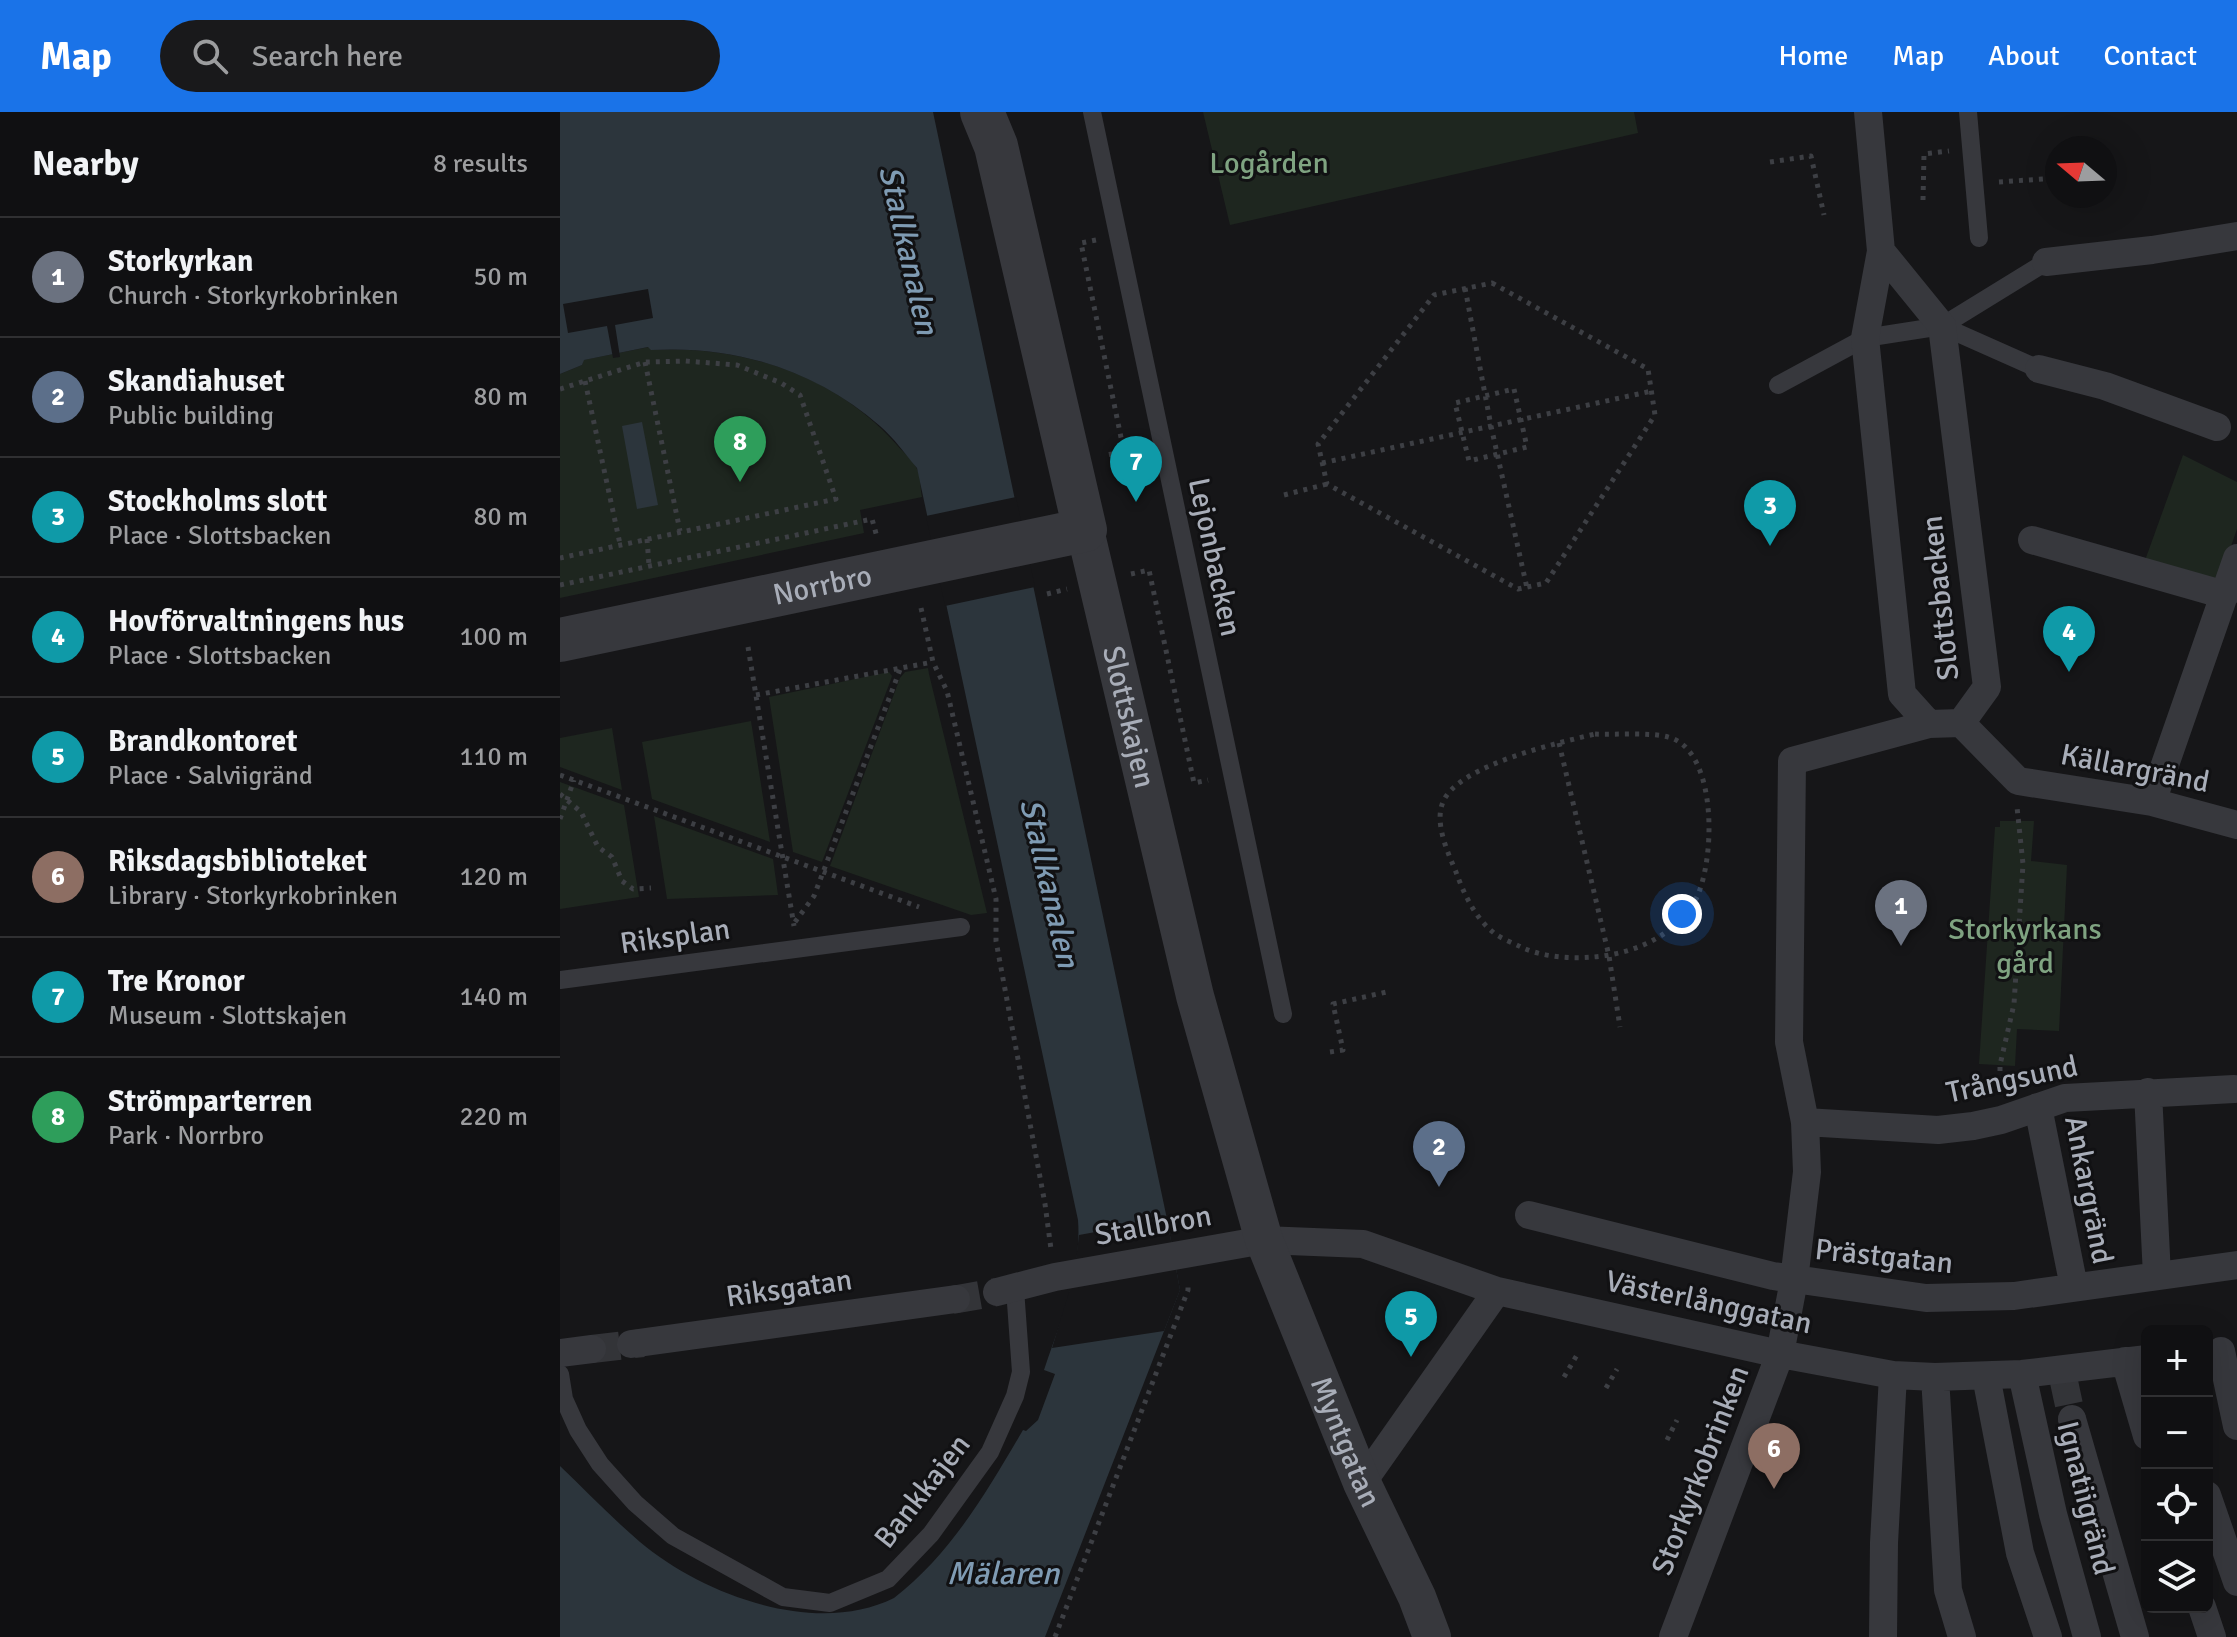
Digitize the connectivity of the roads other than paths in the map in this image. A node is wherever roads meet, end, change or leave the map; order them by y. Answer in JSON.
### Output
{"nodes":[{"id":1,"x":1092,"y":112,"type":"edge"},
{"id":2,"x":1868,"y":112,"type":"edge"},
{"id":3,"x":1968,"y":112,"type":"edge"},
{"id":4,"x":991,"y":123,"type":"edge"},
{"id":5,"x":2237,"y":236,"type":"edge"},
{"id":6,"x":1979,"y":238,"type":"dead end"},
{"id":7,"x":1881,"y":251,"type":"junction"},
{"id":8,"x":2046,"y":262,"type":"joint"},
{"id":9,"x":1942,"y":326,"type":"junction"},
{"id":10,"x":1865,"y":338,"type":"junction"},
{"id":11,"x":2039,"y":369,"type":"joint"},
{"id":12,"x":1778,"y":385,"type":"dead end"},
{"id":13,"x":2217,"y":427,"type":"dead end"},
{"id":14,"x":1085,"y":530,"type":"junction"},
{"id":15,"x":2032,"y":540,"type":"dead end"},
{"id":16,"x":2232,"y":576,"type":"edge"},
{"id":17,"x":560,"y":640,"type":"edge"},
{"id":18,"x":1961,"y":723,"type":"junction"},
{"id":19,"x":1929,"y":724,"type":"junction"},
{"id":20,"x":2152,"y":802,"type":"junction"},
{"id":21,"x":2237,"y":825,"type":"edge"},
{"id":22,"x":961,"y":927,"type":"dead end"},
{"id":23,"x":560,"y":980,"type":"edge"},
{"id":24,"x":1283,"y":1014,"type":"dead end"},
{"id":25,"x":2234,"y":1089,"type":"dead end"},
{"id":26,"x":2148,"y":1092,"type":"junction"},
{"id":27,"x":2038,"y":1107,"type":"junction"},
{"id":28,"x":1805,"y":1122,"type":"junction"},
{"id":29,"x":1529,"y":1215,"type":"dead end"},
{"id":30,"x":1264,"y":1240,"type":"junction"},
{"id":31,"x":2237,"y":1265,"type":"edge"},
{"id":32,"x":2157,"y":1276,"type":"junction"},
{"id":33,"x":1794,"y":1280,"type":"junction"},
{"id":34,"x":1280,"y":1283,"type":"joint"},
{"id":35,"x":2074,"y":1287,"type":"junction"},
{"id":36,"x":1006,"y":1290,"type":"joint"},
{"id":37,"x":1497,"y":1291,"type":"junction"},
{"id":38,"x":954,"y":1299,"type":"tunnel mouth"},
{"id":39,"x":637,"y":1343,"type":"tunnel mouth"},
{"id":40,"x":592,"y":1349,"type":"tunnel mouth"},
{"id":41,"x":2222,"y":1350,"type":"edge"},
{"id":42,"x":560,"y":1353,"type":"edge"},
{"id":43,"x":1780,"y":1354,"type":"junction"},
{"id":44,"x":2136,"y":1360,"type":"edge"},
{"id":45,"x":560,"y":1374,"type":"edge"},
{"id":46,"x":2022,"y":1374,"type":"junction"},
{"id":47,"x":1893,"y":1375,"type":"junction"},
{"id":48,"x":1986,"y":1376,"type":"junction"},
{"id":49,"x":1935,"y":1377,"type":"junction"},
{"id":50,"x":2141,"y":1397,"type":"edge"},
{"id":51,"x":2072,"y":1419,"type":"tunnel mouth"},
{"id":52,"x":2237,"y":1426,"type":"edge"},
{"id":53,"x":1362,"y":1483,"type":"junction"},
{"id":54,"x":2213,"y":1512,"type":"edge"},
{"id":55,"x":2237,"y":1582,"type":"edge"},
{"id":56,"x":1417,"y":1597,"type":"junction"},
{"id":57,"x":2204,"y":1613,"type":"edge"},
{"id":58,"x":1432,"y":1637,"type":"edge"},
{"id":59,"x":1445,"y":1637,"type":"edge"},
{"id":60,"x":1673,"y":1637,"type":"edge"},
{"id":61,"x":1883,"y":1637,"type":"edge"},
{"id":62,"x":1962,"y":1637,"type":"edge"},
{"id":63,"x":2048,"y":1637,"type":"edge"},
{"id":64,"x":2087,"y":1637,"type":"edge"},
{"id":65,"x":2135,"y":1637,"type":"edge"},
{"id":66,"x":2212,"y":1637,"type":"edge"}],
"edges":[{"from":1,"to":24,"type":"lane","name":"Lejonbacken"},
{"from":2,"to":7,"type":"street","name":"Slottsbacken"},
{"from":3,"to":6,"type":"lane"},
{"from":4,"to":14,"type":"street","name":"Slottskajen"},
{"from":5,"to":8,"type":"street"},
{"from":7,"to":9,"type":"street"},
{"from":7,"to":10,"type":"street","name":"Slottsbacken"},
{"from":8,"to":9,"type":"lane"},
{"from":9,"to":10,"type":"lane"},
{"from":9,"to":11,"type":"lane"},
{"from":9,"to":18,"type":"street","name":"Slottsbacken"},
{"from":10,"to":12,"type":"lane"},
{"from":10,"to":19,"type":"street","name":"Slottsbacken"},
{"from":11,"to":13,"type":"street"},
{"from":14,"to":17,"type":"street","name":"Norrbro"},
{"from":14,"to":30,"type":"street","name":"Slottskajen"},
{"from":15,"to":16,"type":"street"},
{"from":16,"to":20,"type":"street"},
{"from":18,"to":19,"type":"street","name":"Slottsbacken"},
{"from":18,"to":20,"type":"street","name":"Källargränd"},
{"from":19,"to":28,"type":"street","name":"Storkyrkobrinken"},
{"from":20,"to":21,"type":"street","name":"Källargränd"},
{"from":22,"to":23,"type":"lane","name":"Riksplan"},
{"from":25,"to":26,"type":"street","name":"Trångsund"},
{"from":26,"to":27,"type":"street","name":"Trångsund"},
{"from":26,"to":32,"type":"street"},
{"from":27,"to":28,"type":"street","name":"Trångsund"},
{"from":27,"to":35,"type":"street","name":"Ankargränd"},
{"from":28,"to":33,"type":"street","name":"Storkyrkobrinken"},
{"from":29,"to":33,"type":"street","name":"Prästgatan"},
{"from":30,"to":34,"type":"street","name":"Slottskajen"},
{"from":30,"to":36,"type":"street","name":"Stallbron"},
{"from":30,"to":37,"type":"street","name":"Västerlånggatan"},
{"from":31,"to":32,"type":"street","name":"Prästgatan"},
{"from":32,"to":35,"type":"street","name":"Prästgatan"},
{"from":33,"to":35,"type":"street","name":"Prästgatan"},
{"from":33,"to":43,"type":"street","name":"Storkyrkobrinken"},
{"from":34,"to":53,"type":"street","name":"Myntgatan"},
{"from":36,"to":45,"type":"lane","name":"Bankkajen"},
{"from":37,"to":43,"type":"street","name":"Västerlånggatan"},
{"from":37,"to":53,"type":"street"},
{"from":38,"to":39,"type":"street","name":"Riksgatan"},
{"from":40,"to":42,"type":"street"},
{"from":41,"to":52,"type":"street"},
{"from":43,"to":47,"type":"street","name":"Västerlånggatan"},
{"from":43,"to":60,"type":"street","name":"Storkyrkobrinken"},
{"from":44,"to":46,"type":"street","name":"Västerlånggatan"},
{"from":44,"to":50,"type":"street"},
{"from":46,"to":48,"type":"street","name":"Västerlånggatan"},
{"from":46,"to":64,"type":"street","name":"Ignatiigränd"},
{"from":47,"to":49,"type":"street","name":"Västerlånggatan"},
{"from":47,"to":61,"type":"street"},
{"from":48,"to":49,"type":"street","name":"Västerlånggatan"},
{"from":48,"to":63,"type":"street"},
{"from":49,"to":62,"type":"street"},
{"from":51,"to":65,"type":"street"},
{"from":53,"to":56,"type":"street","name":"Myntgatan"},
{"from":54,"to":55,"type":"street"},
{"from":56,"to":58,"type":"street","name":"Myntgatan"},
{"from":56,"to":59,"type":"street","name":"Myntgatan"},
{"from":57,"to":66,"type":"street"}]}
